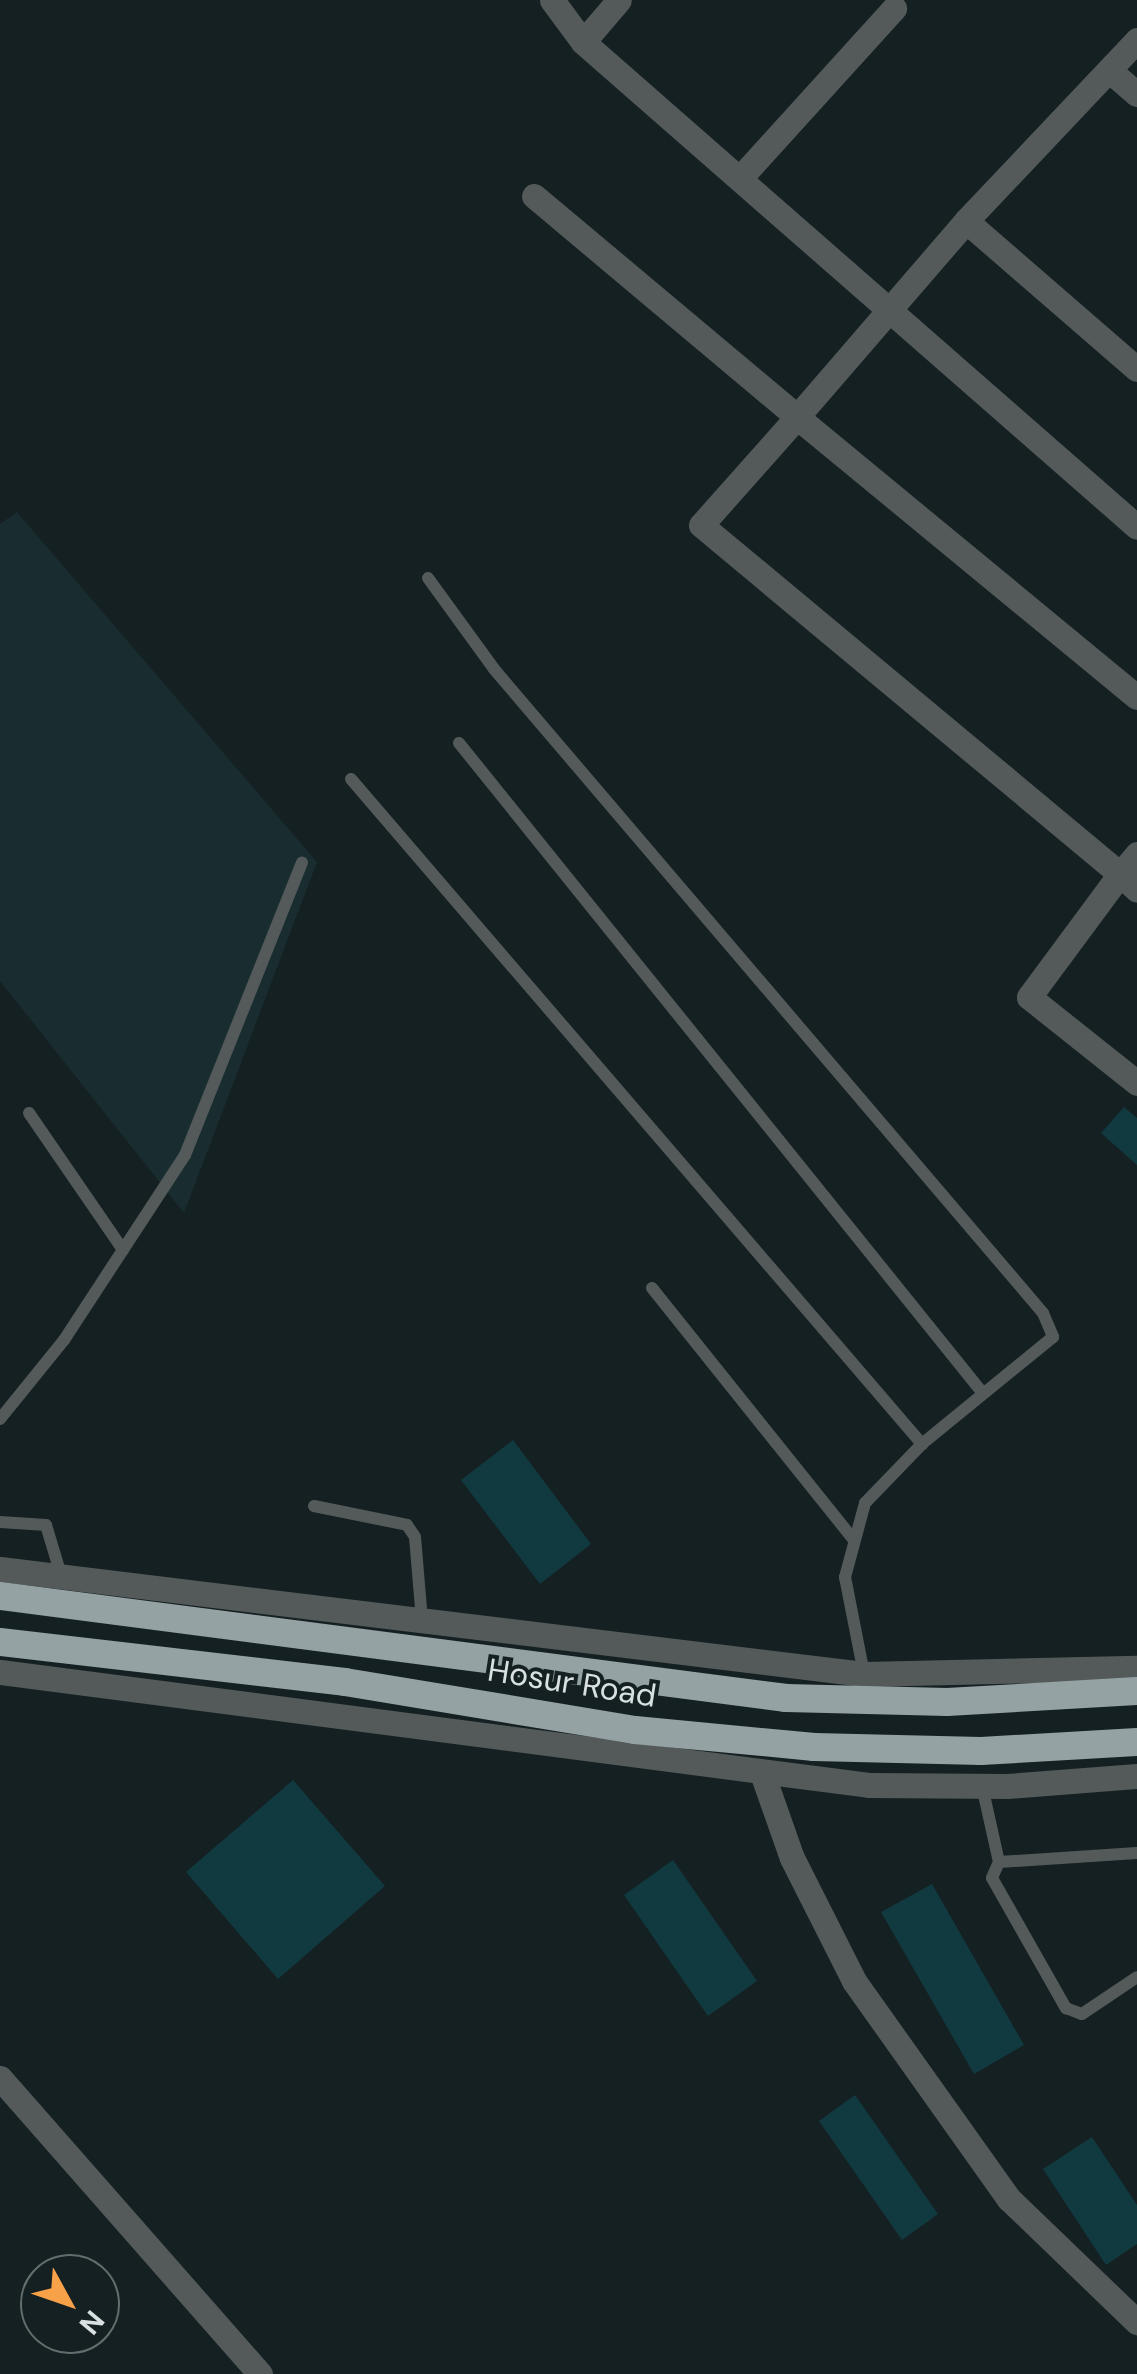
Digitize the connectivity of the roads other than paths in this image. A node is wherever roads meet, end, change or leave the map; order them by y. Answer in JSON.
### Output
{"nodes":[{"id":1,"x":552,"y":0,"type":"edge"},
{"id":2,"x":619,"y":0,"type":"edge"},
{"id":3,"x":894,"y":8,"type":"dead end"},
{"id":4,"x":1137,"y":40,"type":"edge"},
{"id":5,"x":582,"y":42,"type":"junction"},
{"id":6,"x":1109,"y":70,"type":"junction"},
{"id":7,"x":1137,"y":94,"type":"edge"},
{"id":8,"x":741,"y":177,"type":"junction"},
{"id":9,"x":534,"y":196,"type":"dead end"},
{"id":10,"x":966,"y":221,"type":"junction"},
{"id":11,"x":891,"y":308,"type":"junction"},
{"id":12,"x":1137,"y":369,"type":"edge"},
{"id":13,"x":797,"y":417,"type":"junction"},
{"id":14,"x":1137,"y":527,"type":"edge"},
{"id":15,"x":428,"y":578,"type":"dead end"},
{"id":16,"x":1137,"y":697,"type":"edge"},
{"id":17,"x":459,"y":743,"type":"dead end"},
{"id":18,"x":351,"y":779,"type":"dead end"},
{"id":19,"x":302,"y":863,"type":"dead end"},
{"id":20,"x":1131,"y":873,"type":"edge"},
{"id":21,"x":1137,"y":1083,"type":"edge"},
{"id":22,"x":30,"y":1113,"type":"dead end"},
{"id":23,"x":122,"y":1250,"type":"junction"},
{"id":24,"x":652,"y":1288,"type":"dead end"},
{"id":25,"x":982,"y":1392,"type":"junction"},
{"id":26,"x":0,"y":1419,"type":"edge"},
{"id":27,"x":922,"y":1444,"type":"junction"},
{"id":28,"x":314,"y":1506,"type":"dead end"},
{"id":29,"x":0,"y":1522,"type":"edge"},
{"id":30,"x":852,"y":1538,"type":"junction"},
{"id":31,"x":0,"y":1569,"type":"edge"},
{"id":32,"x":61,"y":1575,"type":"junction"},
{"id":33,"x":0,"y":1596,"type":"edge"},
{"id":34,"x":422,"y":1620,"type":"junction"},
{"id":35,"x":0,"y":1642,"type":"edge"},
{"id":36,"x":1137,"y":1668,"type":"edge"},
{"id":37,"x":0,"y":1672,"type":"edge"},
{"id":38,"x":864,"y":1674,"type":"junction"},
{"id":39,"x":1137,"y":1691,"type":"edge"},
{"id":40,"x":1137,"y":1742,"type":"edge"},
{"id":41,"x":762,"y":1772,"type":"junction"},
{"id":42,"x":1137,"y":1776,"type":"edge"},
{"id":43,"x":982,"y":1786,"type":"junction"},
{"id":44,"x":1137,"y":1853,"type":"edge"},
{"id":45,"x":999,"y":1862,"type":"junction"},
{"id":46,"x":1137,"y":1977,"type":"edge"},
{"id":47,"x":0,"y":2078,"type":"edge"},
{"id":48,"x":1137,"y":2322,"type":"edge"},
{"id":49,"x":260,"y":2374,"type":"edge"}],
"edges":[{"from":1,"to":5,"type":"street"},
{"from":2,"to":5,"type":"street"},
{"from":3,"to":8,"type":"street"},
{"from":4,"to":6,"type":"street"},
{"from":5,"to":8,"type":"street"},
{"from":6,"to":7,"type":"street"},
{"from":6,"to":10,"type":"street"},
{"from":8,"to":11,"type":"street"},
{"from":9,"to":13,"type":"street"},
{"from":10,"to":11,"type":"street"},
{"from":10,"to":12,"type":"street"},
{"from":11,"to":13,"type":"street"},
{"from":11,"to":14,"type":"street"},
{"from":13,"to":16,"type":"street"},
{"from":13,"to":20,"type":"street"},
{"from":15,"to":25,"type":"lane"},
{"from":17,"to":25,"type":"lane"},
{"from":18,"to":27,"type":"lane"},
{"from":19,"to":23,"type":"lane"},
{"from":20,"to":21,"type":"street"},
{"from":22,"to":23,"type":"lane"},
{"from":23,"to":26,"type":"lane"},
{"from":24,"to":30,"type":"lane"},
{"from":25,"to":27,"type":"lane"},
{"from":27,"to":30,"type":"lane"},
{"from":28,"to":34,"type":"lane"},
{"from":29,"to":32,"type":"lane"},
{"from":30,"to":38,"type":"lane"},
{"from":31,"to":32,"type":"street"},
{"from":32,"to":34,"type":"street"},
{"from":33,"to":39,"type":"highway","name":"Hosur Road"},
{"from":34,"to":38,"type":"street"},
{"from":35,"to":40,"type":"highway","name":"Hosur Road"},
{"from":36,"to":38,"type":"street"},
{"from":37,"to":41,"type":"street"},
{"from":41,"to":43,"type":"street"},
{"from":41,"to":48,"type":"street"},
{"from":42,"to":43,"type":"street"},
{"from":43,"to":45,"type":"lane"},
{"from":44,"to":45,"type":"lane"},
{"from":45,"to":46,"type":"lane"},
{"from":47,"to":49,"type":"street"}]}
